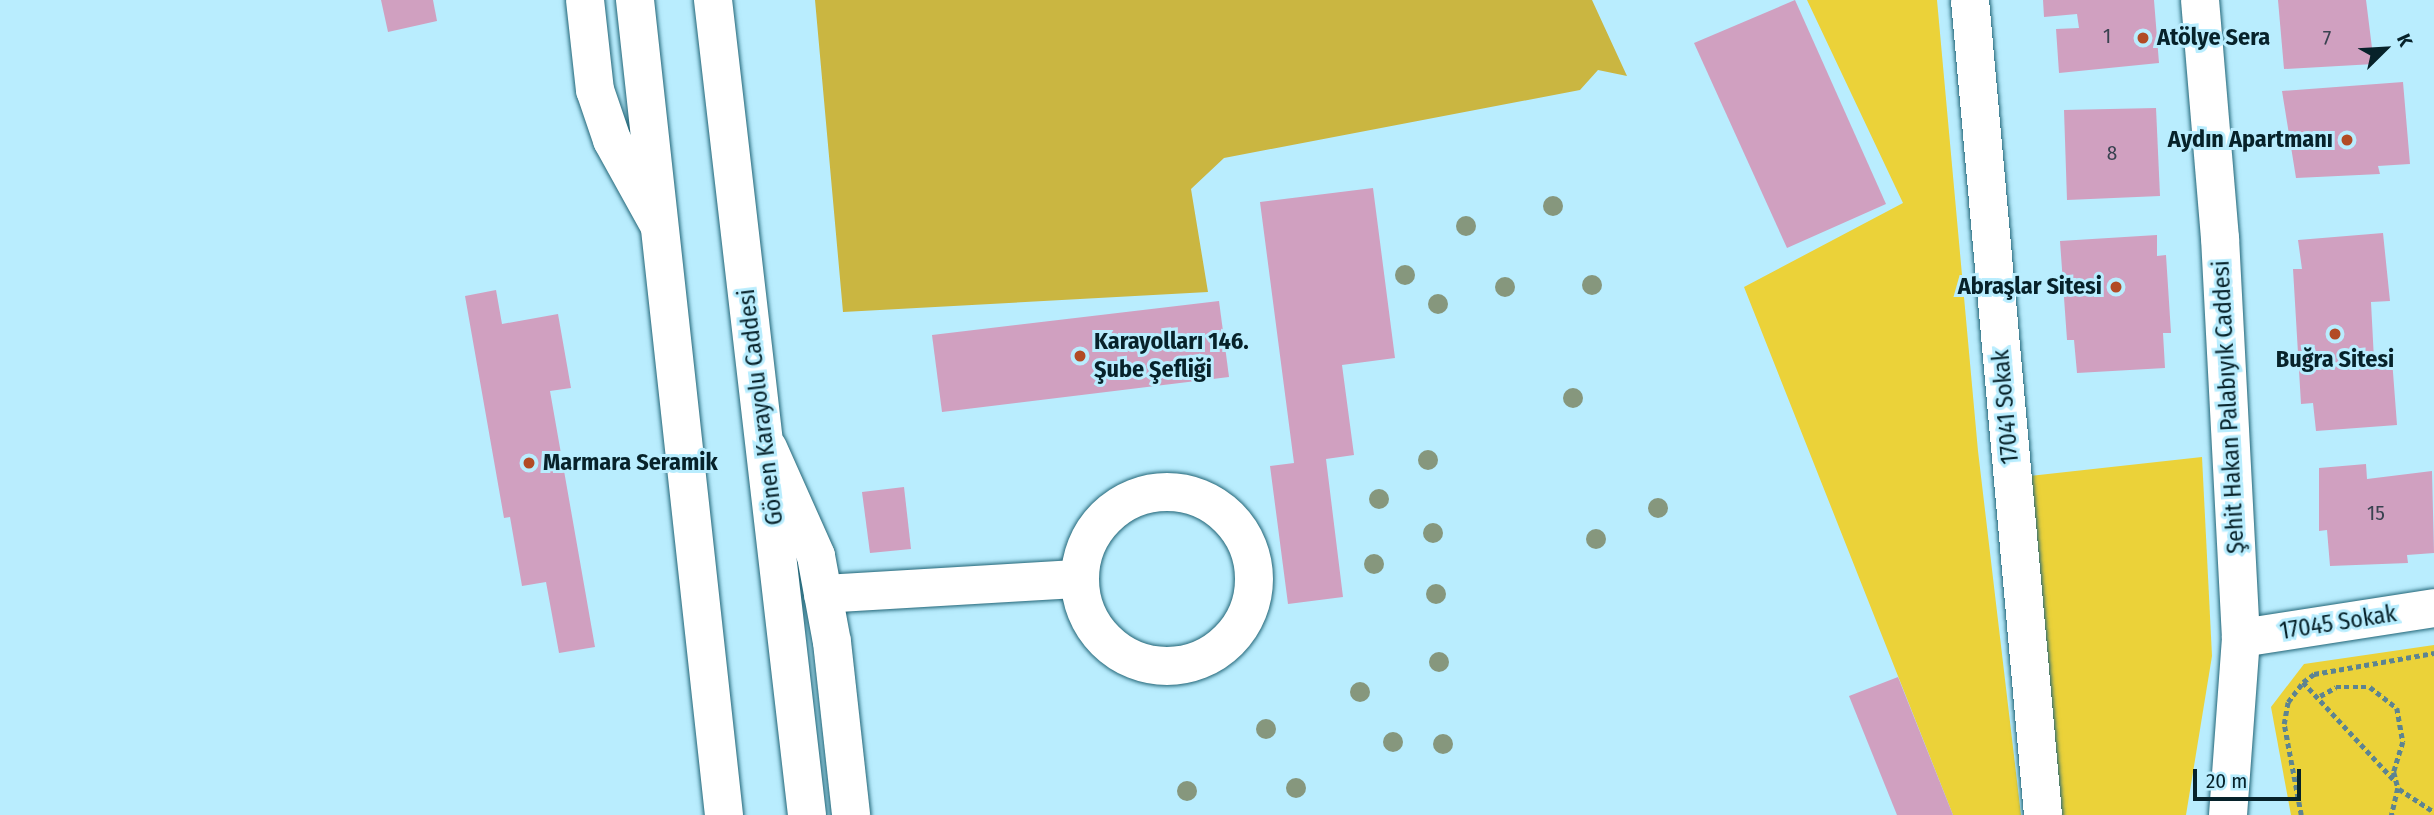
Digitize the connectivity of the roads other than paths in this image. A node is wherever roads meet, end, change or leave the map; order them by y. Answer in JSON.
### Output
{"nodes":[{"id":1,"x":585,"y":0,"type":"edge"},
{"id":2,"x":635,"y":0,"type":"edge"},
{"id":3,"x":713,"y":0,"type":"edge"},
{"id":4,"x":1970,"y":0,"type":"edge"},
{"id":5,"x":2200,"y":0,"type":"edge"},
{"id":6,"x":659,"y":225,"type":"junction"},
{"id":7,"x":766,"y":442,"type":"junction"},
{"id":8,"x":1078,"y":579,"type":"junction"},
{"id":9,"x":823,"y":594,"type":"junction"},
{"id":10,"x":2434,"y":608,"type":"edge"},
{"id":11,"x":2241,"y":638,"type":"junction"},
{"id":12,"x":724,"y":815,"type":"edge"},
{"id":13,"x":807,"y":815,"type":"edge"},
{"id":14,"x":851,"y":815,"type":"edge"},
{"id":15,"x":2043,"y":815,"type":"edge"},
{"id":16,"x":2228,"y":815,"type":"edge"}],
"edges":[{"from":1,"to":6,"type":"main road"},
{"from":2,"to":6,"type":"main road"},
{"from":3,"to":7,"type":"main road","name":"Gönen Karayolu Caddesi"},
{"from":4,"to":15,"type":"main road","name":"17041 Sokak"},
{"from":5,"to":11,"type":"main road","name":"Şehit Hakan Palabıyık Caddesi"},
{"from":6,"to":12,"type":"main road"},
{"from":7,"to":9,"type":"main road"},
{"from":7,"to":13,"type":"main road","name":"Gönen Karayolu Caddesi"},
{"from":8,"to":8,"type":"main road"},
{"from":8,"to":9,"type":"main road"},
{"from":9,"to":14,"type":"main road"},
{"from":10,"to":11,"type":"main road","name":"17045 Sokak"},
{"from":11,"to":16,"type":"main road","name":"Şehit Hakan Palabıyık Caddesi"}]}
